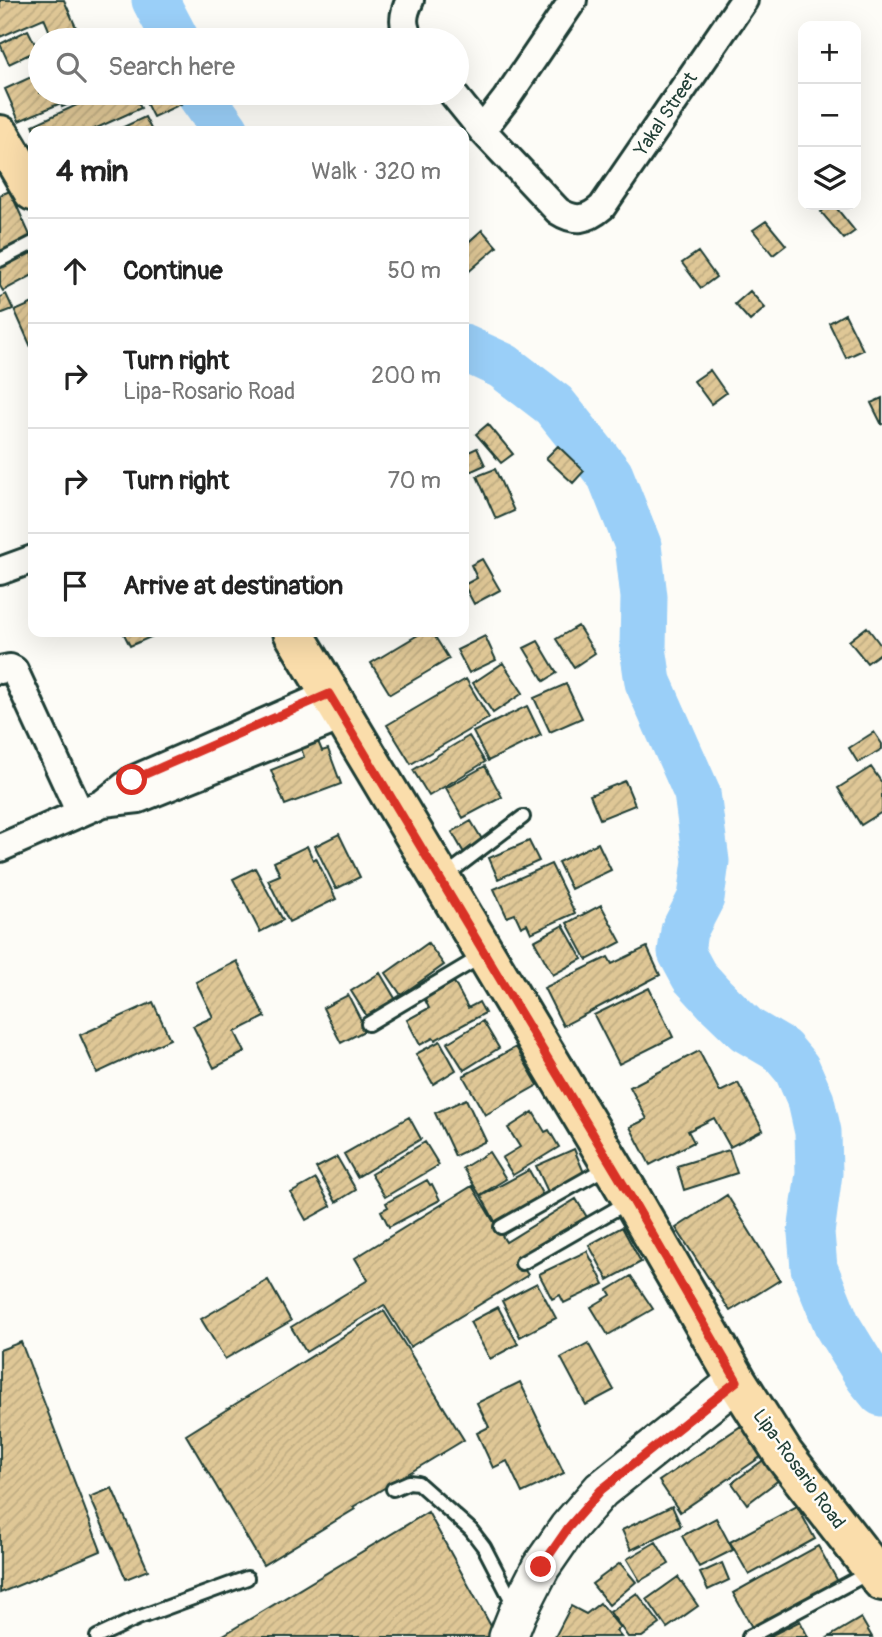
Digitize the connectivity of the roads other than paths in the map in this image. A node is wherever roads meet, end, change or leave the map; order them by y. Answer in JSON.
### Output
{"nodes":[{"id":1,"x":410,"y":0,"type":"edge"},
{"id":2,"x":573,"y":0,"type":"edge"},
{"id":3,"x":744,"y":0,"type":"edge"},
{"id":4,"x":405,"y":28,"type":"edge"},
{"id":5,"x":462,"y":105,"type":"edge"},
{"id":6,"x":482,"y":130,"type":"junction"},
{"id":7,"x":0,"y":135,"type":"edge"},
{"id":8,"x":28,"y":183,"type":"edge"},
{"id":9,"x":28,"y":246,"type":"edge"},
{"id":10,"x":0,"y":260,"type":"edge"},
{"id":11,"x":28,"y":561,"type":"edge"},
{"id":12,"x":0,"y":571,"type":"edge"},
{"id":13,"x":296,"y":637,"type":"edge"},
{"id":14,"x":0,"y":670,"type":"edge"},
{"id":15,"x":335,"y":706,"type":"junction"},
{"id":16,"x":91,"y":808,"type":"junction"},
{"id":17,"x":523,"y":817,"type":"dead end"},
{"id":18,"x":0,"y":848,"type":"edge"},
{"id":19,"x":441,"y":879,"type":"junction"},
{"id":20,"x":486,"y":954,"type":"junction"},
{"id":21,"x":368,"y":1024,"type":"dead end"},
{"id":22,"x":611,"y":1164,"type":"junction"},
{"id":23,"x":632,"y":1199,"type":"junction"},
{"id":24,"x":501,"y":1227,"type":"dead end"},
{"id":25,"x":522,"y":1263,"type":"dead end"},
{"id":26,"x":737,"y":1381,"type":"junction"},
{"id":27,"x":393,"y":1489,"type":"dead end"},
{"id":28,"x":878,"y":1576,"type":"edge"},
{"id":29,"x":247,"y":1578,"type":"dead end"},
{"id":30,"x":513,"y":1624,"type":"edge"},
{"id":31,"x":97,"y":1637,"type":"edge"},
{"id":32,"x":749,"y":1637,"type":"edge"}],
"edges":[{"from":1,"to":4,"type":"street"},
{"from":2,"to":6,"type":"street"},
{"from":3,"to":6,"type":"street","name":"Yakal Street"},
{"from":5,"to":6,"type":"street"},
{"from":7,"to":8,"type":"main road"},
{"from":9,"to":10,"type":"lane"},
{"from":11,"to":12,"type":"street"},
{"from":13,"to":15,"type":"main road","name":"Lipa-Rosario Road"},
{"from":14,"to":16,"type":"street"},
{"from":15,"to":16,"type":"street"},
{"from":15,"to":19,"type":"main road","name":"Lipa-Rosario Road"},
{"from":16,"to":18,"type":"street"},
{"from":17,"to":19,"type":"lane"},
{"from":19,"to":20,"type":"main road","name":"Lipa-Rosario Road"},
{"from":20,"to":21,"type":"lane"},
{"from":20,"to":22,"type":"main road","name":"Lipa-Rosario Road"},
{"from":22,"to":23,"type":"main road","name":"Lipa-Rosario Road"},
{"from":22,"to":24,"type":"lane"},
{"from":23,"to":25,"type":"lane"},
{"from":23,"to":26,"type":"main road","name":"Lipa-Rosario Road"},
{"from":26,"to":28,"type":"main road","name":"Lipa-Rosario Road"},
{"from":26,"to":30,"type":"street"},
{"from":27,"to":30,"type":"lane"},
{"from":28,"to":32,"type":"lane"},
{"from":29,"to":31,"type":"lane"}]}
